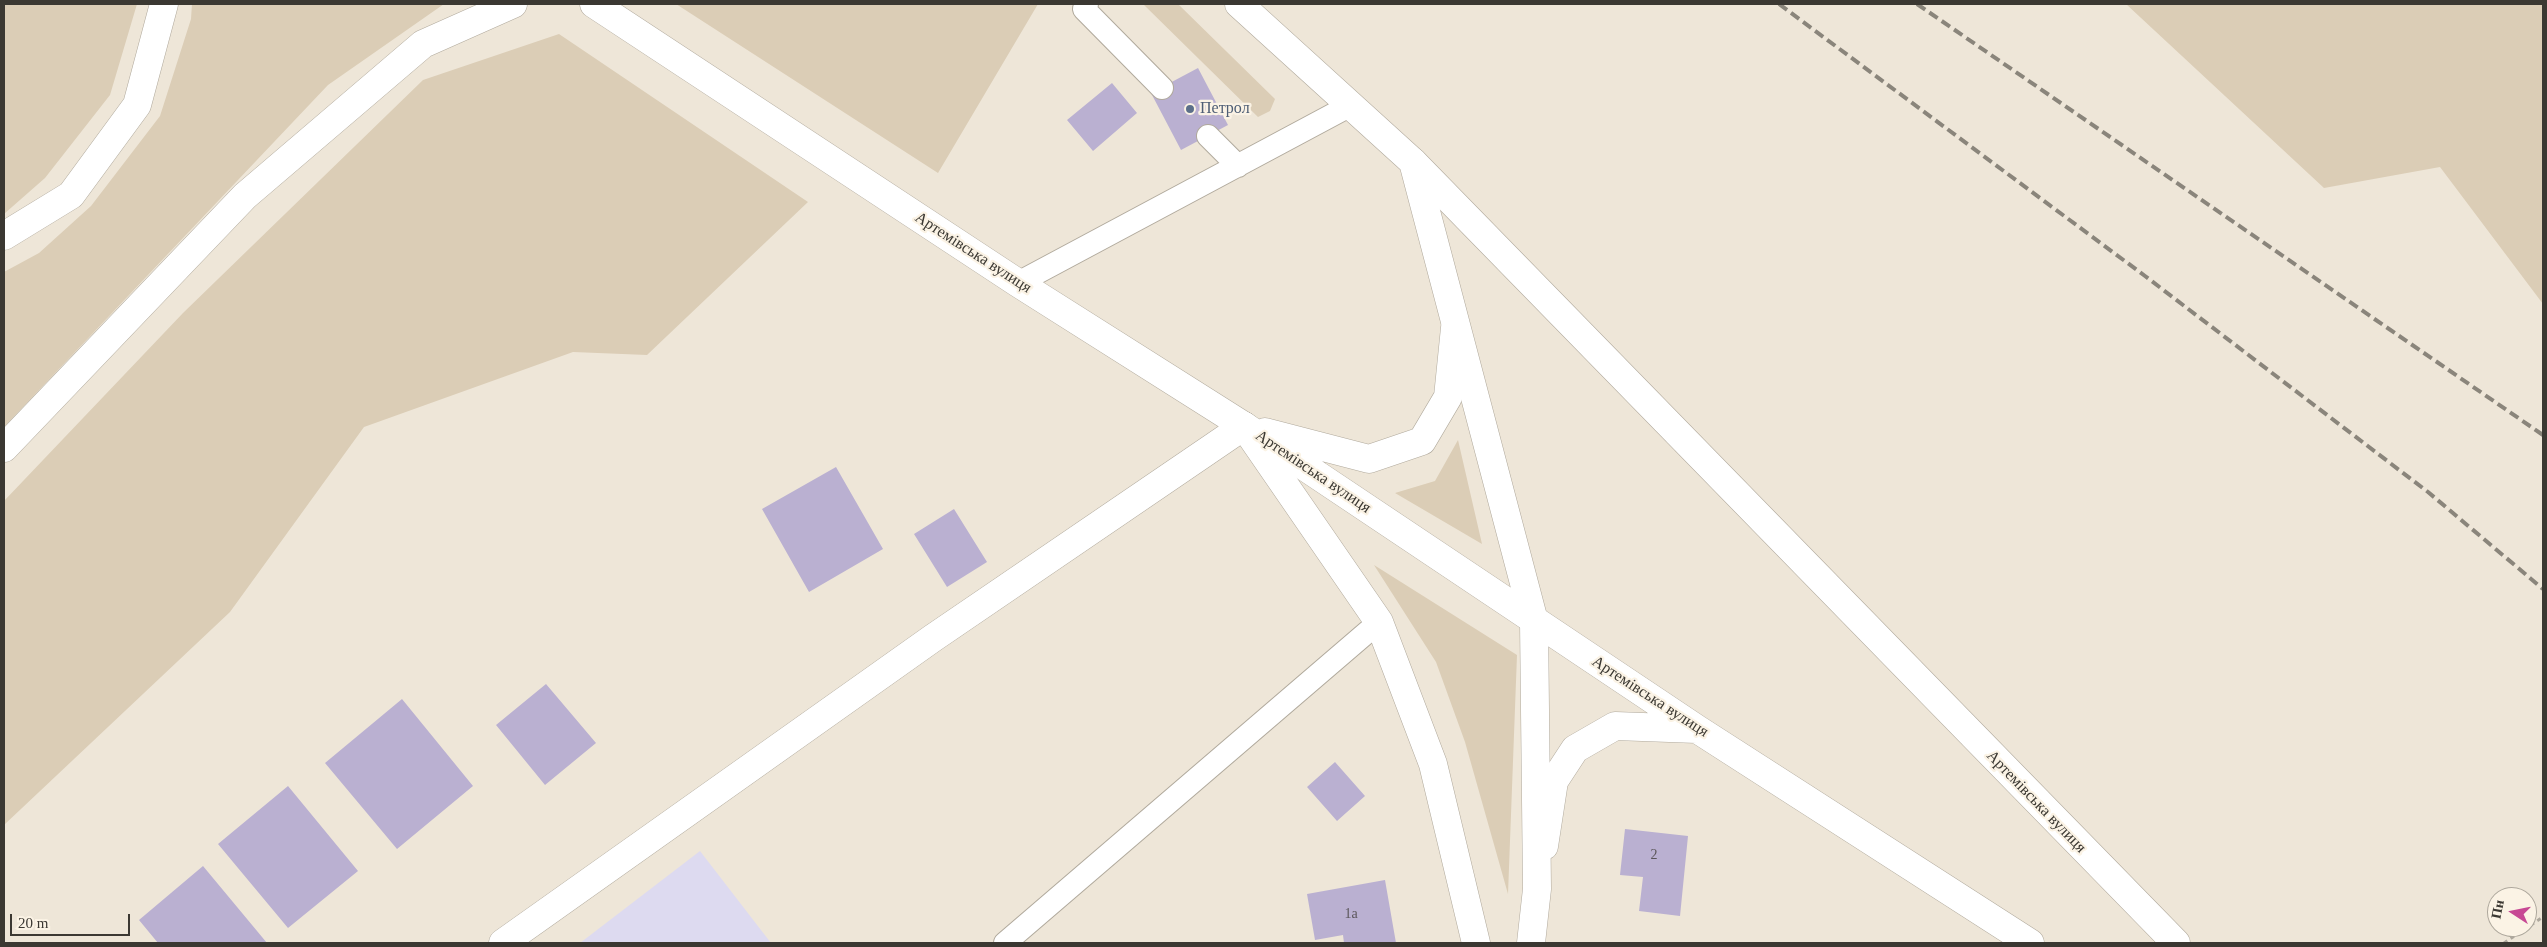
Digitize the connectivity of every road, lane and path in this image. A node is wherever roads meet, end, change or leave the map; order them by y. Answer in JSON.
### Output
{"nodes":[{"id":1,"x":164,"y":4,"type":"edge"},
{"id":2,"x":513,"y":4,"type":"edge"},
{"id":3,"x":594,"y":4,"type":"edge"},
{"id":4,"x":1087,"y":4,"type":"edge"},
{"id":5,"x":1239,"y":4,"type":"edge"},
{"id":6,"x":1162,"y":88,"type":"dead end"},
{"id":7,"x":1351,"y":106,"type":"junction"},
{"id":8,"x":1208,"y":136,"type":"dead end"},
{"id":9,"x":1413,"y":162,"type":"junction"},
{"id":10,"x":1238,"y":166,"type":"junction"},
{"id":11,"x":4,"y":236,"type":"edge"},
{"id":12,"x":1018,"y":283,"type":"junction"},
{"id":13,"x":1455,"y":328,"type":"junction"},
{"id":14,"x":1244,"y":426,"type":"junction"},
{"id":15,"x":4,"y":448,"type":"edge"},
{"id":16,"x":1534,"y":621,"type":"junction"},
{"id":17,"x":1379,"y":622,"type":"junction"},
{"id":18,"x":1697,"y":728,"type":"junction"},
{"id":19,"x":1537,"y":889,"type":"junction"},
{"id":20,"x":2543,"y":917,"type":"edge"},
{"id":21,"x":503,"y":943,"type":"edge"},
{"id":22,"x":1005,"y":943,"type":"edge"},
{"id":23,"x":1476,"y":943,"type":"edge"},
{"id":24,"x":1531,"y":943,"type":"edge"},
{"id":25,"x":2030,"y":943,"type":"edge"},
{"id":26,"x":2176,"y":943,"type":"edge"},
{"id":27,"x":2504,"y":943,"type":"edge"}],
"edges":[{"from":1,"to":11,"type":"main road"},
{"from":2,"to":15,"type":"main road"},
{"from":3,"to":12,"type":"main road","name":"Артемівська вулиця"},
{"from":4,"to":6,"type":"lane"},
{"from":5,"to":7,"type":"main road","name":"Артемівська вулиця"},
{"from":7,"to":9,"type":"main road","name":"Артемівська вулиця"},
{"from":7,"to":10,"type":"lane"},
{"from":8,"to":10,"type":"lane"},
{"from":9,"to":13,"type":"main road"},
{"from":9,"to":26,"type":"main road","name":"Артемівська вулиця"},
{"from":10,"to":12,"type":"lane"},
{"from":12,"to":14,"type":"main road","name":"Артемівська вулиця"},
{"from":13,"to":14,"type":"main road"},
{"from":13,"to":16,"type":"main road"},
{"from":14,"to":16,"type":"main road","name":"Артемівська вулиця"},
{"from":14,"to":17,"type":"main road"},
{"from":14,"to":21,"type":"main road"},
{"from":16,"to":18,"type":"main road","name":"Артемівська вулиця"},
{"from":16,"to":19,"type":"main road"},
{"from":17,"to":22,"type":"lane"},
{"from":17,"to":23,"type":"main road"},
{"from":18,"to":19,"type":"main road"},
{"from":18,"to":25,"type":"main road","name":"Артемівська вулиця"},
{"from":19,"to":24,"type":"main road"},
{"from":20,"to":27,"type":"path"}]}
